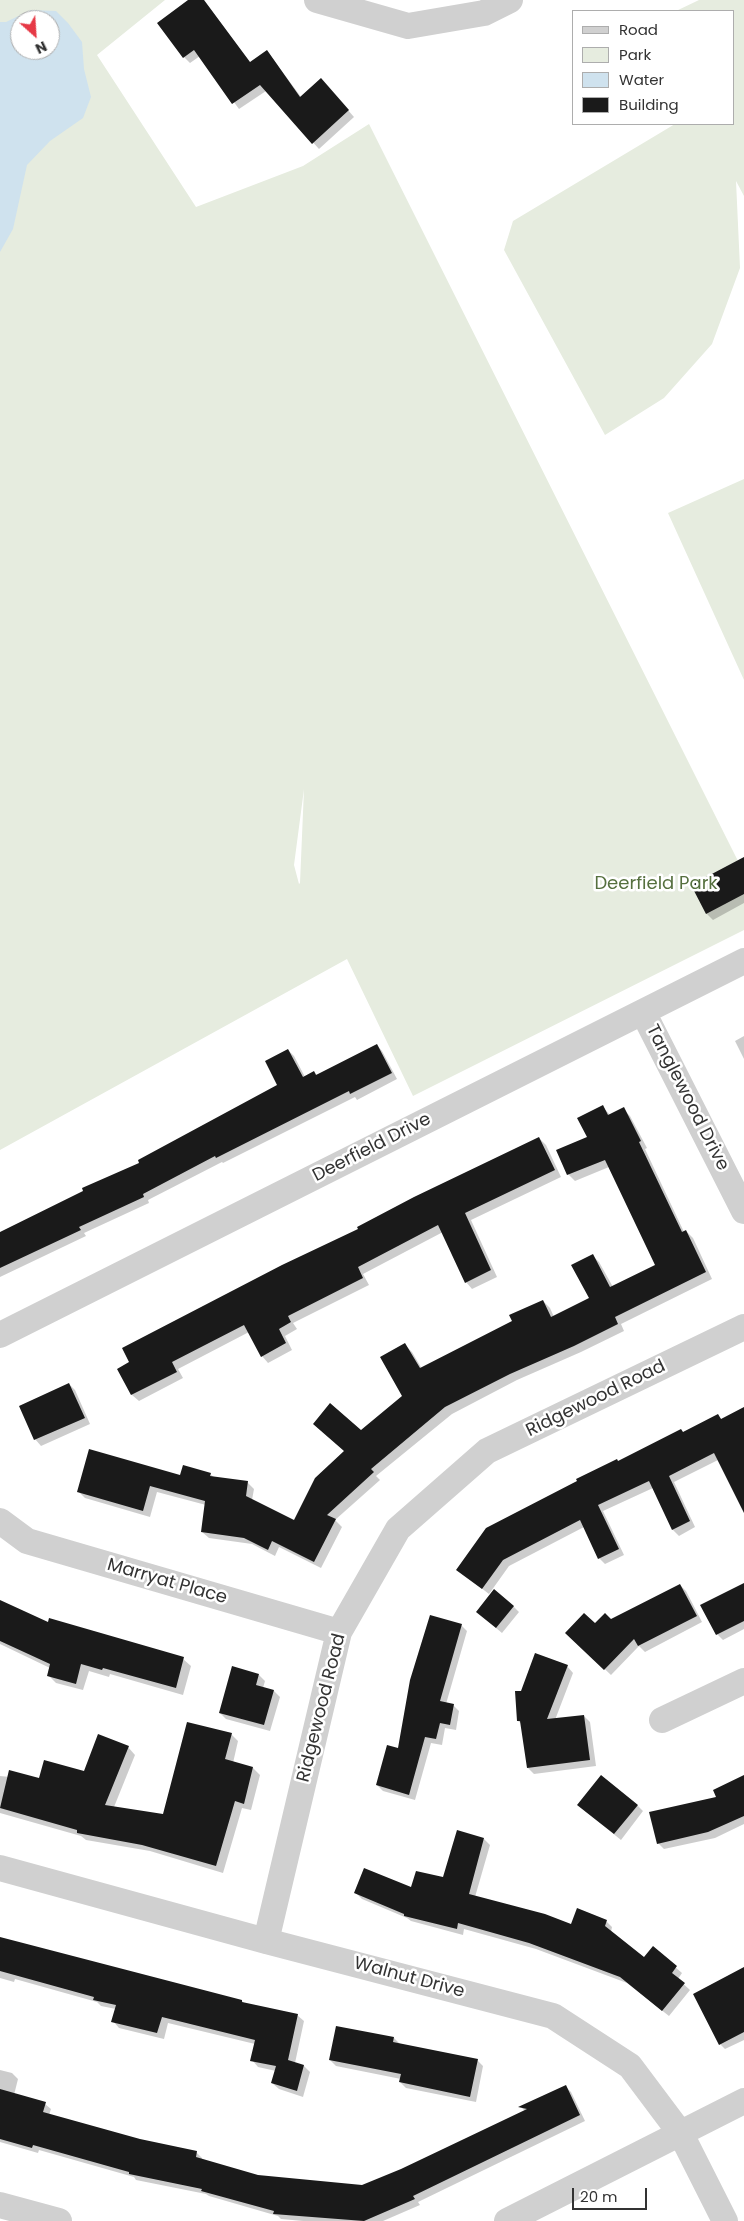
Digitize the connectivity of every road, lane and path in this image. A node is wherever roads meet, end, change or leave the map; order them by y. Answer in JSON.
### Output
{"nodes":[{"id":1,"x":317,"y":0,"type":"edge"},
{"id":2,"x":510,"y":0,"type":"edge"},
{"id":3,"x":744,"y":961,"type":"edge"},
{"id":4,"x":643,"y":1012,"type":"junction"},
{"id":5,"x":744,"y":1212,"type":"edge"},
{"id":6,"x":744,"y":1327,"type":"edge"},
{"id":7,"x":0,"y":1335,"type":"edge"},
{"id":8,"x":0,"y":1521,"type":"edge"},
{"id":9,"x":339,"y":1632,"type":"junction"},
{"id":10,"x":744,"y":1680,"type":"edge"},
{"id":11,"x":662,"y":1720,"type":"dead end"},
{"id":12,"x":0,"y":1868,"type":"edge"},
{"id":13,"x":266,"y":1941,"type":"junction"},
{"id":14,"x":744,"y":2101,"type":"edge"},
{"id":15,"x":681,"y":2134,"type":"junction"},
{"id":16,"x":0,"y":2205,"type":"edge"},
{"id":17,"x":59,"y":2221,"type":"edge"},
{"id":18,"x":507,"y":2221,"type":"edge"},
{"id":19,"x":725,"y":2221,"type":"edge"}],
"edges":[{"from":1,"to":2,"type":"street"},
{"from":3,"to":4,"type":"street","name":"Deerfield Drive"},
{"from":4,"to":5,"type":"street","name":"Tanglewood Drive"},
{"from":4,"to":7,"type":"street","name":"Deerfield Drive"},
{"from":6,"to":9,"type":"street","name":"Ridgewood Road"},
{"from":8,"to":9,"type":"street","name":"Marryat Place"},
{"from":9,"to":13,"type":"street","name":"Ridgewood Road"},
{"from":10,"to":11,"type":"street"},
{"from":12,"to":13,"type":"street","name":"Walnut Drive"},
{"from":13,"to":15,"type":"street","name":"Walnut Drive"},
{"from":14,"to":15,"type":"street"},
{"from":15,"to":18,"type":"street"},
{"from":15,"to":19,"type":"street","name":"Walnut Drive"},
{"from":16,"to":17,"type":"street"}]}
